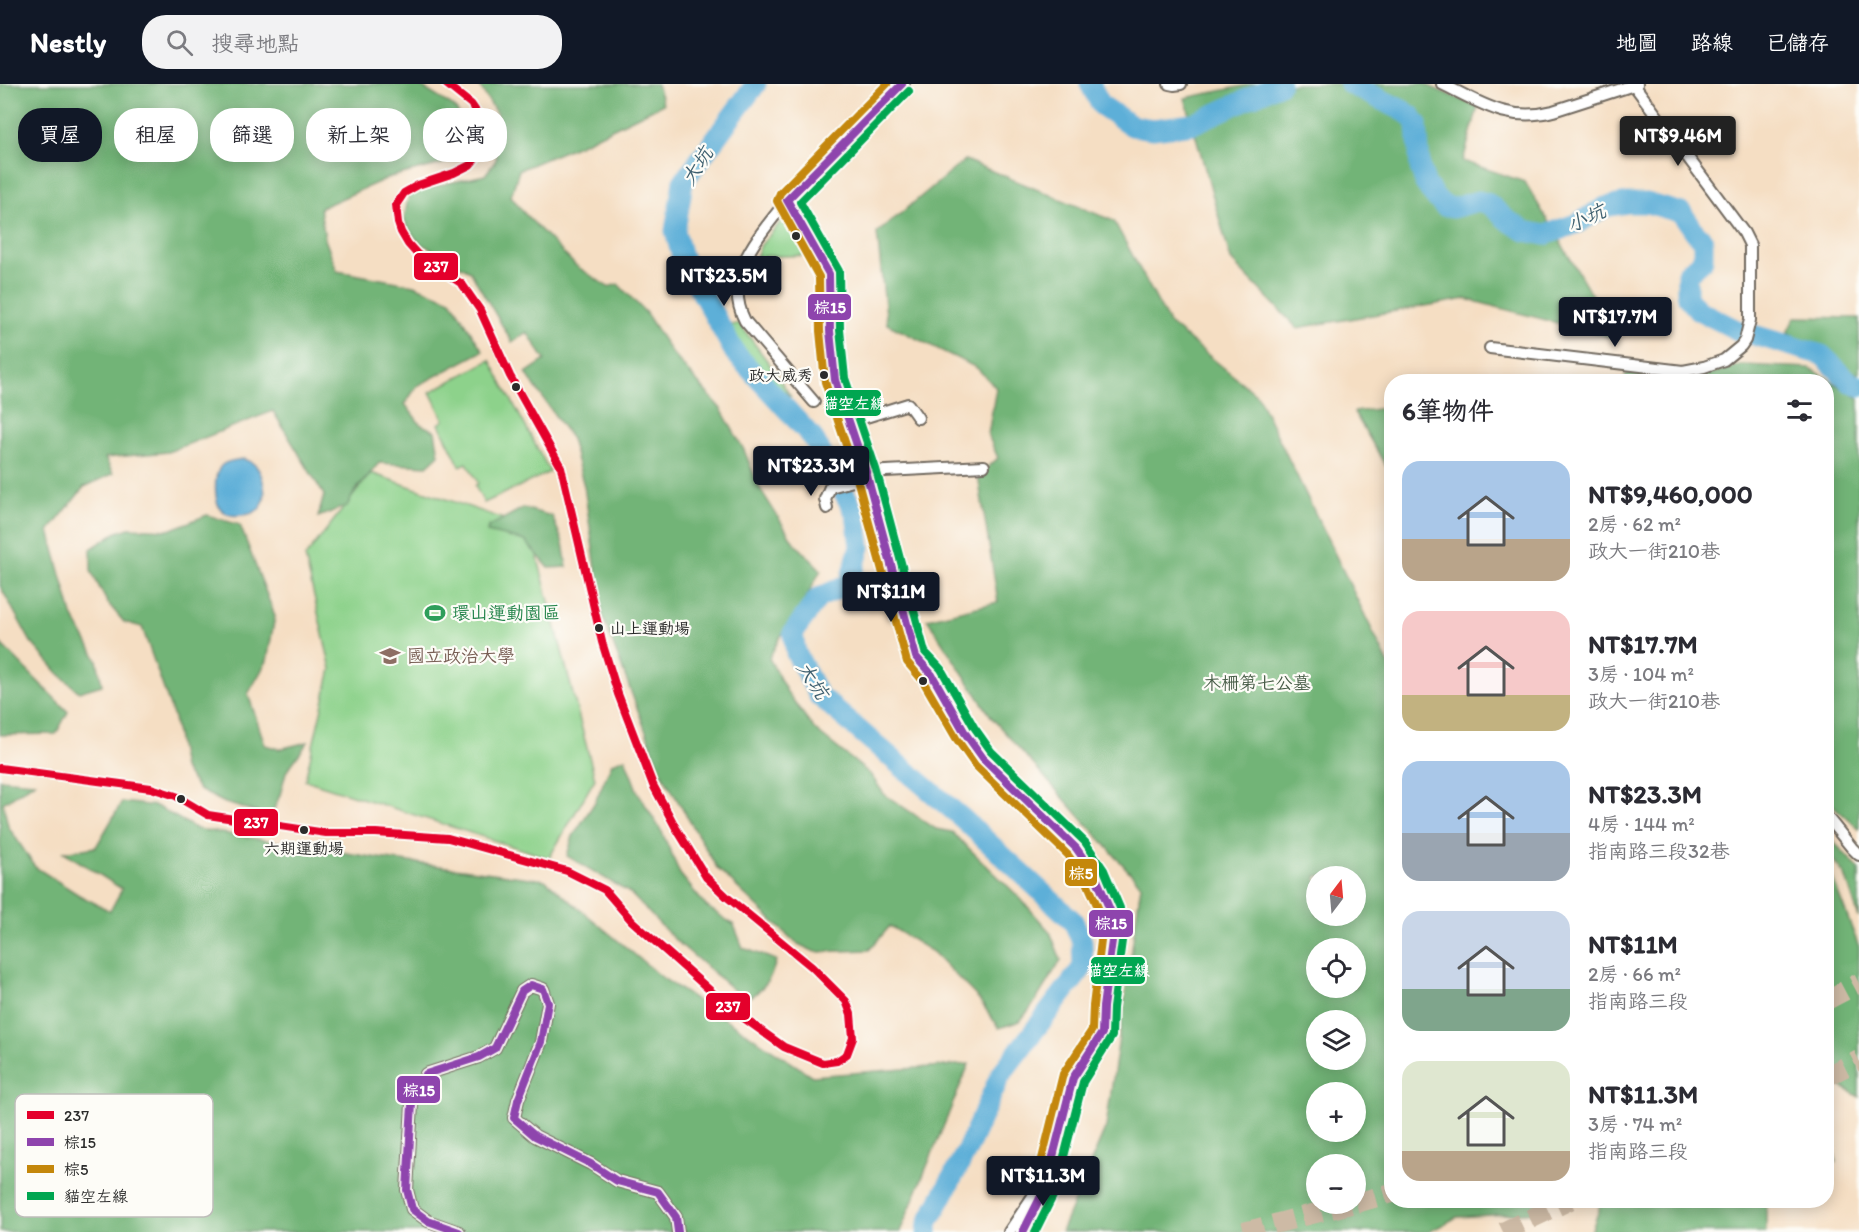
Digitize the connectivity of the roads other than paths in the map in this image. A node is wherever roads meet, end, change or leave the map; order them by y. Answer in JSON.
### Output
{"nodes":[{"id":1,"x":902,"y":84,"type":"edge"},
{"id":2,"x":1169,"y":84,"type":"edge"},
{"id":3,"x":1181,"y":84,"type":"edge"},
{"id":4,"x":1442,"y":84,"type":"edge"},
{"id":5,"x":1636,"y":84,"type":"edge"},
{"id":6,"x":787,"y":200,"type":"junction"},
{"id":7,"x":1490,"y":348,"type":"dead end"},
{"id":8,"x":814,"y":402,"type":"dead end"},
{"id":9,"x":848,"y":418,"type":"junction"},
{"id":10,"x":918,"y":418,"type":"dead end"},
{"id":11,"x":984,"y":466,"type":"dead end"},
{"id":12,"x":861,"y":476,"type":"junction"},
{"id":13,"x":827,"y":508,"type":"dead end"},
{"id":14,"x":1834,"y":826,"type":"edge"},
{"id":15,"x":1859,"y":855,"type":"edge"},
{"id":16,"x":1052,"y":1166,"type":"junction"},
{"id":17,"x":459,"y":1232,"type":"edge"},
{"id":18,"x":678,"y":1232,"type":"edge"},
{"id":19,"x":1009,"y":1232,"type":"edge"},
{"id":20,"x":1023,"y":1232,"type":"edge"}],
"edges":[{"from":1,"to":6,"type":"street"},
{"from":2,"to":3,"type":"street"},
{"from":4,"to":5,"type":"street"},
{"from":5,"to":7,"type":"street"},
{"from":6,"to":8,"type":"street"},
{"from":6,"to":9,"type":"street"},
{"from":9,"to":10,"type":"street"},
{"from":9,"to":12,"type":"street"},
{"from":11,"to":12,"type":"street"},
{"from":12,"to":13,"type":"street"},
{"from":12,"to":16,"type":"street"},
{"from":14,"to":15,"type":"street"},
{"from":16,"to":19,"type":"street"},
{"from":16,"to":20,"type":"street"},
{"from":17,"to":18,"type":"street"}]}
